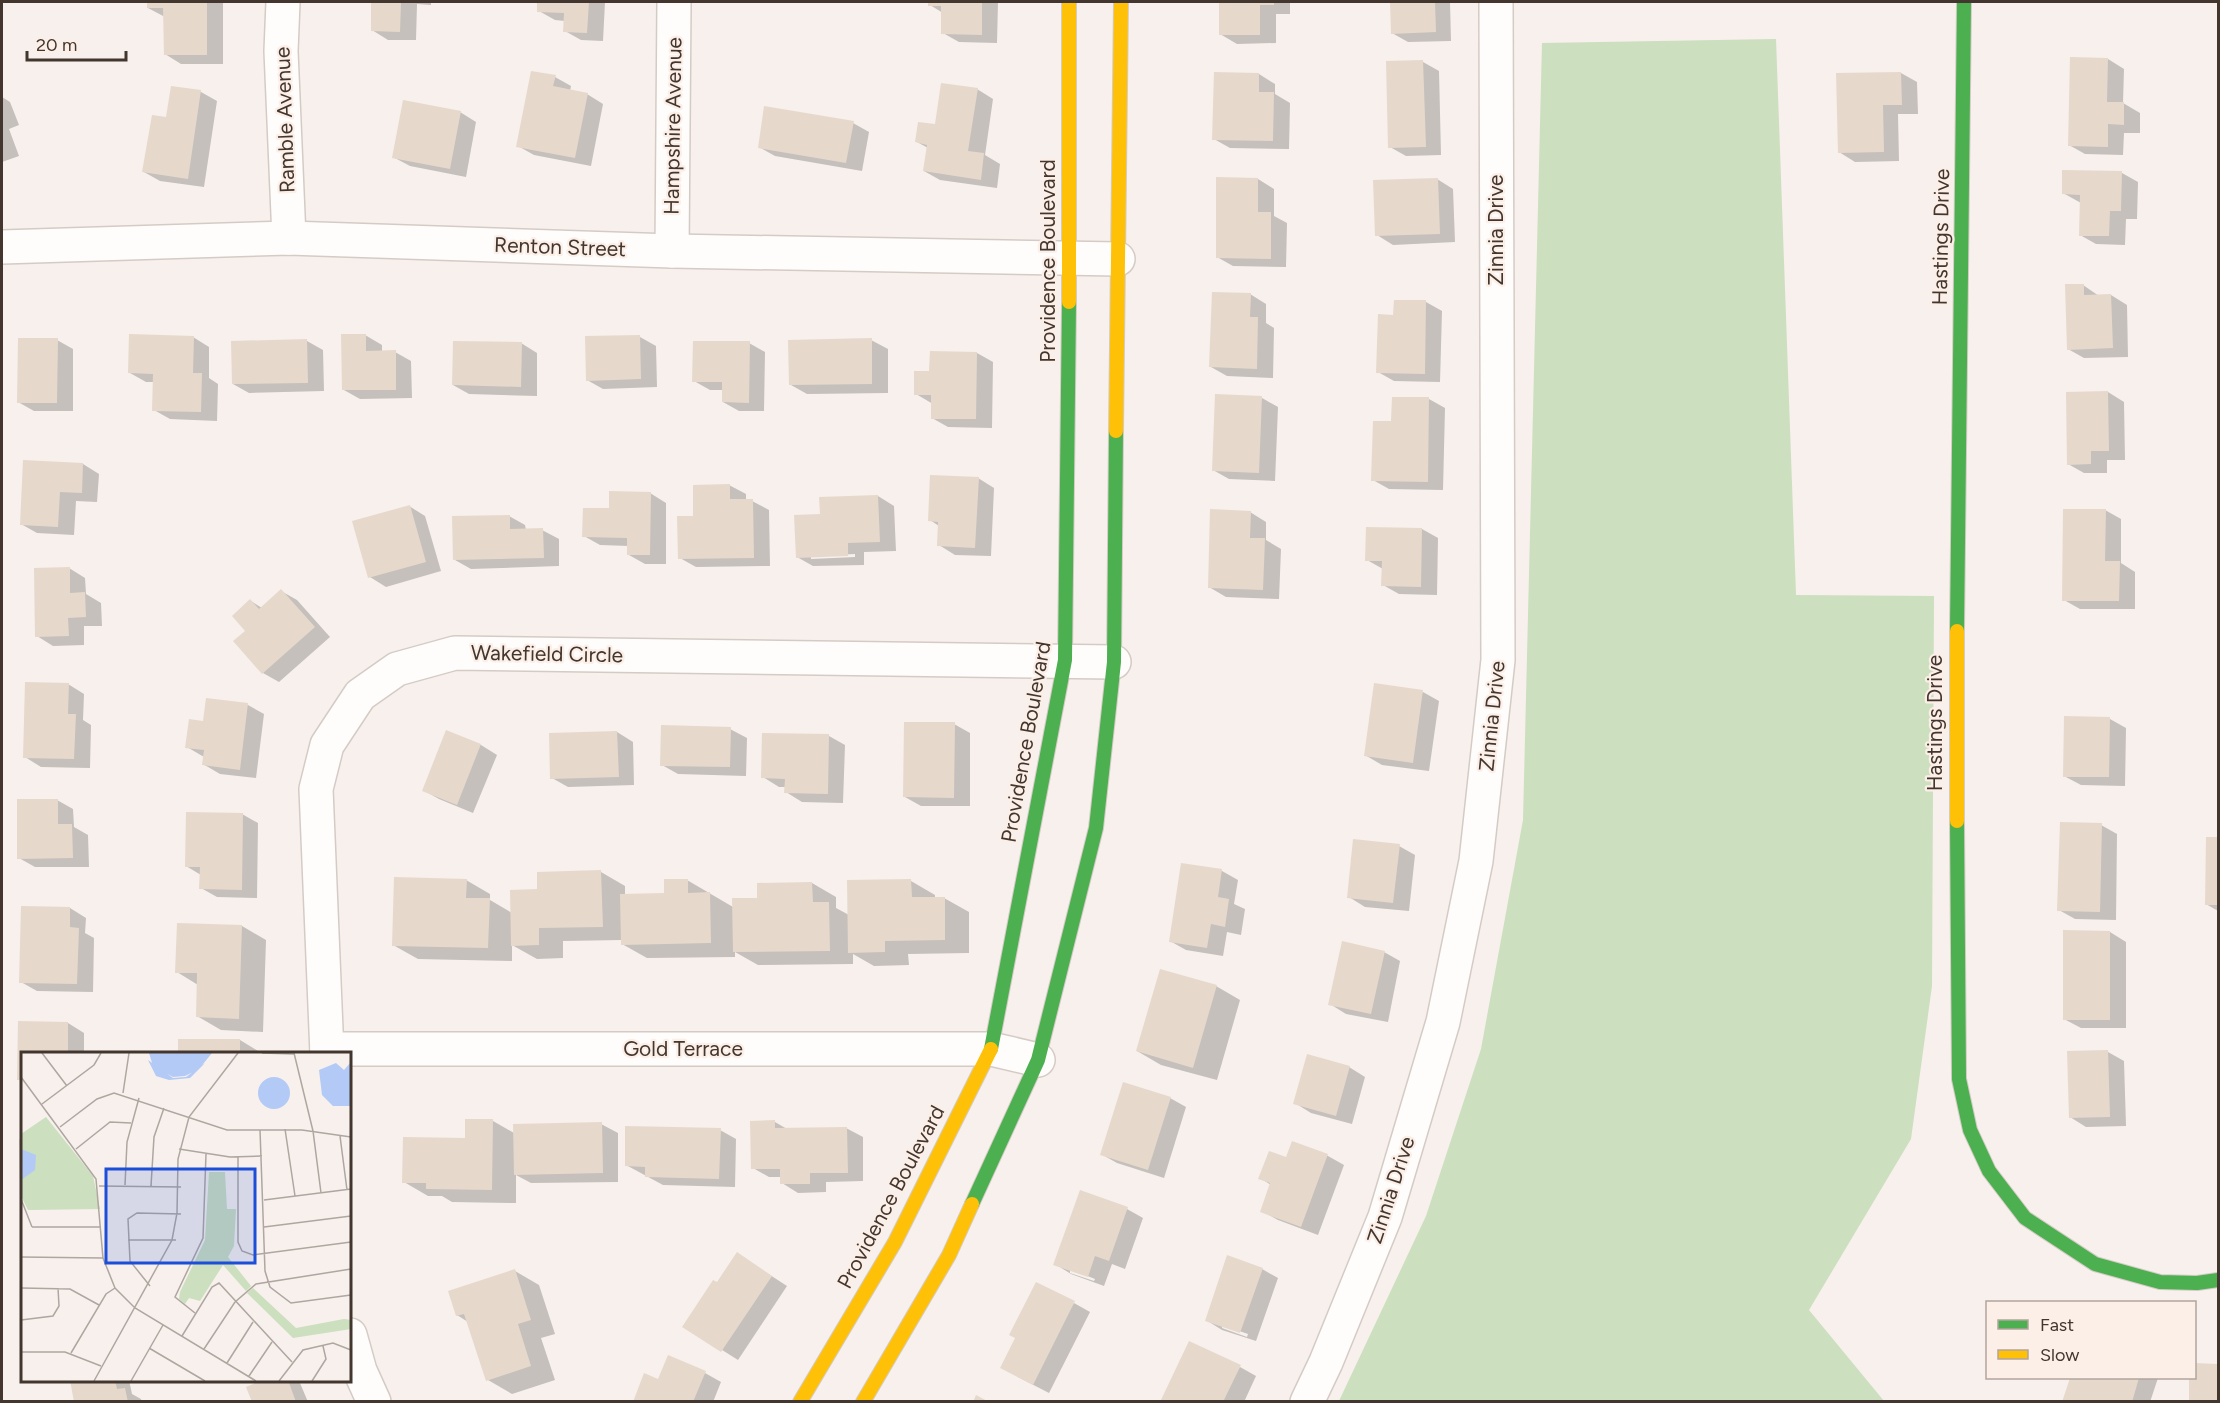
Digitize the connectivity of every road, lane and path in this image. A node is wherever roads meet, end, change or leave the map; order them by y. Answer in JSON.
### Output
{"nodes":[{"id":1,"x":283,"y":2,"type":"edge"},
{"id":2,"x":674,"y":2,"type":"edge"},
{"id":3,"x":1069,"y":2,"type":"edge"},
{"id":4,"x":1121,"y":2,"type":"edge"},
{"id":5,"x":1496,"y":2,"type":"edge"},
{"id":6,"x":1964,"y":2,"type":"edge"},
{"id":7,"x":289,"y":238,"type":"junction"},
{"id":8,"x":2,"y":247,"type":"edge"},
{"id":9,"x":672,"y":251,"type":"junction"},
{"id":10,"x":1070,"y":258,"type":"junction"},
{"id":11,"x":1118,"y":259,"type":"junction"},
{"id":12,"x":1065,"y":660,"type":"junction"},
{"id":13,"x":1114,"y":662,"type":"junction"},
{"id":14,"x":991,"y":1049,"type":"junction"},
{"id":15,"x":327,"y":1051,"type":"edge"},
{"id":16,"x":1038,"y":1059,"type":"junction"},
{"id":17,"x":2218,"y":1280,"type":"edge"},
{"id":18,"x":351,"y":1339,"type":"edge"},
{"id":19,"x":374,"y":1401,"type":"edge"},
{"id":20,"x":800,"y":1401,"type":"edge"},
{"id":21,"x":863,"y":1401,"type":"edge"},
{"id":22,"x":1307,"y":1401,"type":"edge"}],
"edges":[{"from":1,"to":7,"type":"street","name":"Ramble Avenue"},
{"from":2,"to":9,"type":"street","name":"Hampshire Avenue"},
{"from":3,"to":10,"type":"main road","name":"Providence Boulevard"},
{"from":4,"to":11,"type":"main road"},
{"from":5,"to":22,"type":"street","name":"Zinnia Drive"},
{"from":6,"to":17,"type":"main road","name":"Hastings Drive"},
{"from":7,"to":8,"type":"street","name":"Renton Street"},
{"from":7,"to":9,"type":"street","name":"Renton Street"},
{"from":9,"to":10,"type":"street","name":"Renton Street"},
{"from":10,"to":11,"type":"street","name":"Renton Street"},
{"from":10,"to":12,"type":"main road","name":"Providence Boulevard"},
{"from":11,"to":13,"type":"main road"},
{"from":12,"to":13,"type":"street","name":"Wakefield Circle"},
{"from":12,"to":14,"type":"main road","name":"Providence Boulevard"},
{"from":12,"to":15,"type":"street","name":"Wakefield Circle"},
{"from":13,"to":16,"type":"main road"},
{"from":14,"to":15,"type":"street","name":"Gold Terrace"},
{"from":14,"to":16,"type":"street","name":"Gold Terrace"},
{"from":14,"to":20,"type":"main road","name":"Providence Boulevard"},
{"from":16,"to":21,"type":"main road"},
{"from":18,"to":19,"type":"street"}]}
